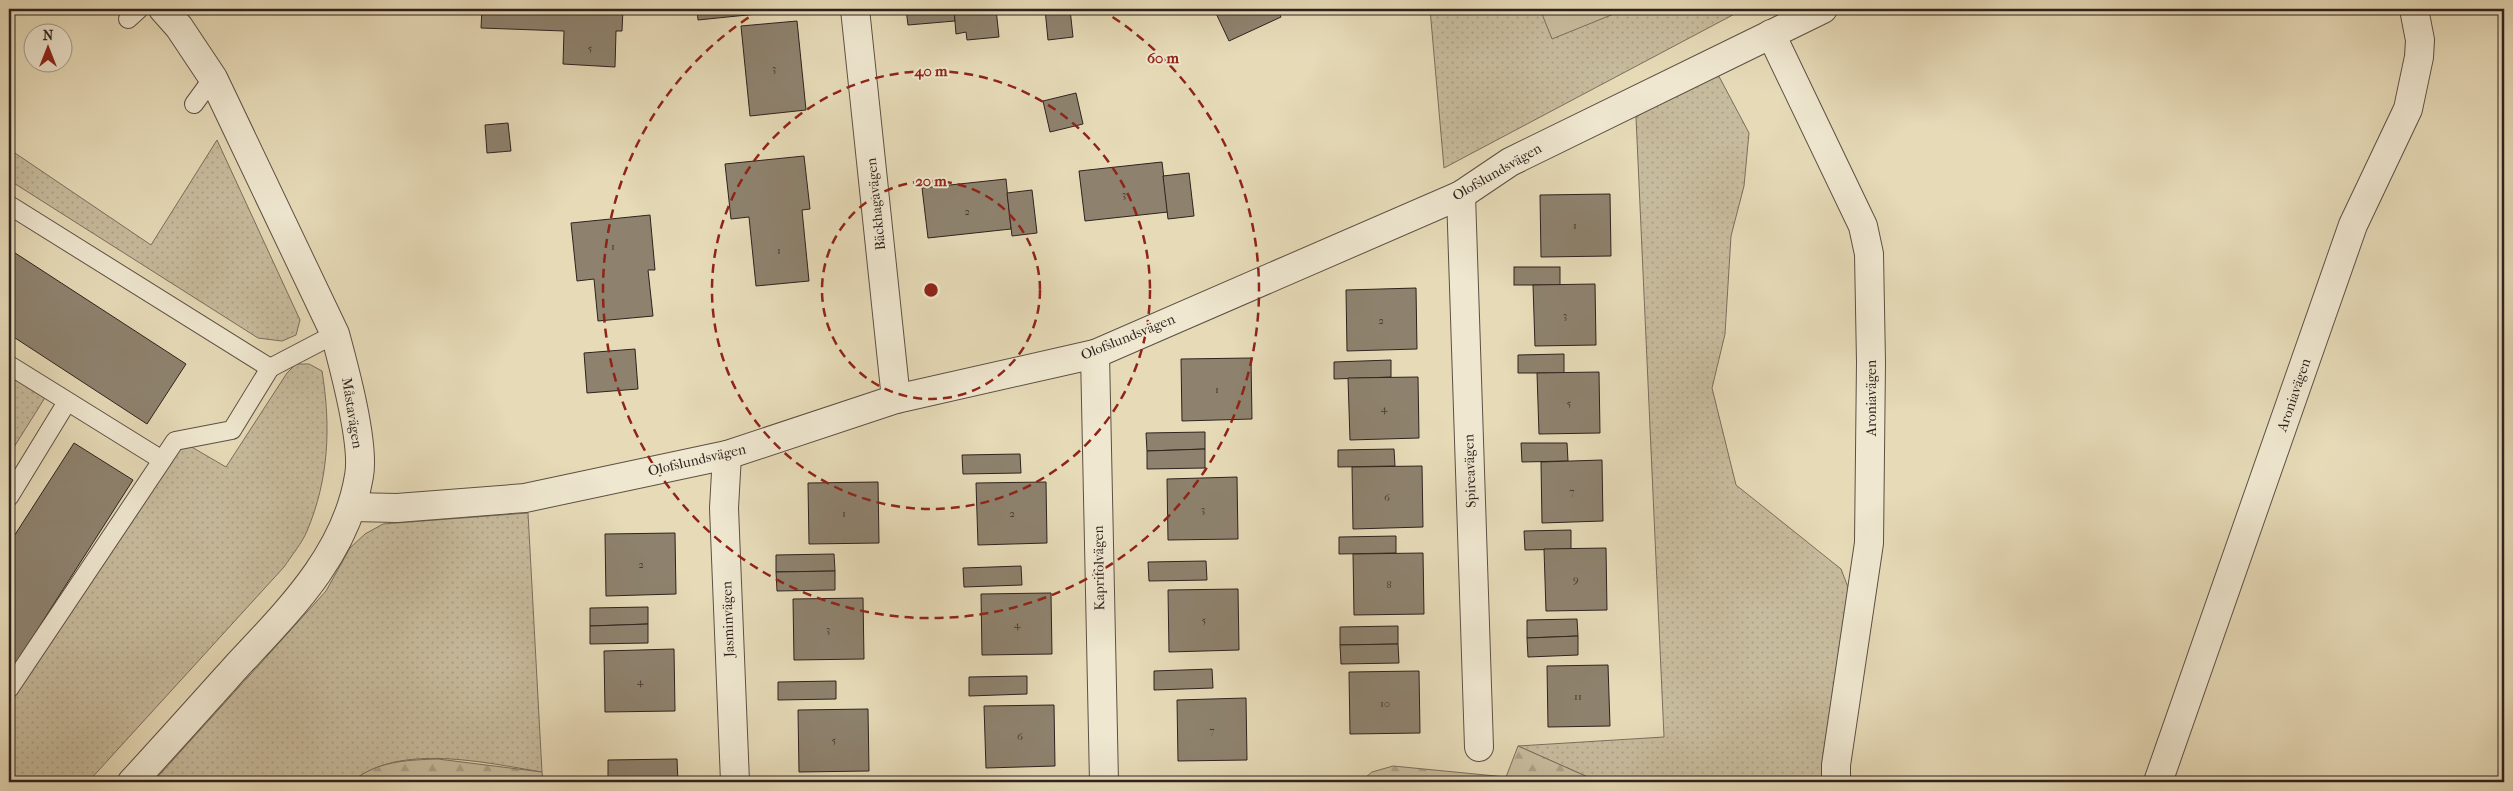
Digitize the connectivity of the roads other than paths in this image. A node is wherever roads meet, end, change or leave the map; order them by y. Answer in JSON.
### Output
{"nodes":[{"id":1,"x":163,"y":9,"type":"edge"},
{"id":2,"x":855,"y":9,"type":"edge"},
{"id":3,"x":1823,"y":9,"type":"edge"},
{"id":4,"x":2414,"y":9,"type":"edge"},
{"id":5,"x":1771,"y":34,"type":"junction"},
{"id":6,"x":213,"y":78,"type":"junction"},
{"id":7,"x":194,"y":104,"type":"dead end"},
{"id":8,"x":1461,"y":195,"type":"junction"},
{"id":9,"x":9,"y":205,"type":"edge"},
{"id":10,"x":335,"y":334,"type":"junction"},
{"id":11,"x":1095,"y":354,"type":"junction"},
{"id":12,"x":9,"y":365,"type":"edge"},
{"id":13,"x":270,"y":368,"type":"junction"},
{"id":14,"x":896,"y":399,"type":"junction"},
{"id":15,"x":67,"y":402,"type":"junction"},
{"id":16,"x":727,"y":456,"type":"junction"},
{"id":17,"x":162,"y":460,"type":"junction"},
{"id":18,"x":9,"y":497,"type":"edge"},
{"id":19,"x":352,"y":507,"type":"junction"},
{"id":20,"x":9,"y":689,"type":"edge"},
{"id":21,"x":1479,"y":747,"type":"dead end"},
{"id":22,"x":132,"y":782,"type":"edge"},
{"id":23,"x":735,"y":782,"type":"edge"},
{"id":24,"x":1104,"y":782,"type":"edge"},
{"id":25,"x":1836,"y":782,"type":"edge"},
{"id":26,"x":2158,"y":782,"type":"edge"}],
"edges":[{"from":1,"to":6,"type":"street","name":"Måstavägen"},
{"from":2,"to":14,"type":"street","name":"Bäckhagavägen"},
{"from":3,"to":5,"type":"street","name":"Olofslundsvägen"},
{"from":4,"to":26,"type":"street","name":"Aroniavägen"},
{"from":5,"to":8,"type":"street","name":"Olofslundsvägen"},
{"from":5,"to":25,"type":"street","name":"Aroniavägen"},
{"from":6,"to":7,"type":"lane"},
{"from":6,"to":10,"type":"street","name":"Måstavägen"},
{"from":8,"to":11,"type":"street","name":"Olofslundsvägen"},
{"from":8,"to":21,"type":"street","name":"Spireavägen"},
{"from":9,"to":13,"type":"lane"},
{"from":10,"to":13,"type":"lane"},
{"from":10,"to":19,"type":"street","name":"Måstavägen"},
{"from":11,"to":14,"type":"street","name":"Olofslundsvägen"},
{"from":11,"to":24,"type":"street","name":"Kaprifolvägen"},
{"from":12,"to":15,"type":"lane"},
{"from":13,"to":17,"type":"lane"},
{"from":14,"to":16,"type":"street","name":"Olofslundsvägen"},
{"from":15,"to":17,"type":"lane"},
{"from":15,"to":18,"type":"lane"},
{"from":16,"to":19,"type":"street","name":"Olofslundsvägen"},
{"from":16,"to":23,"type":"street","name":"Jasminvägen"},
{"from":17,"to":20,"type":"lane"},
{"from":19,"to":22,"type":"street","name":"Måstavägen"}]}
